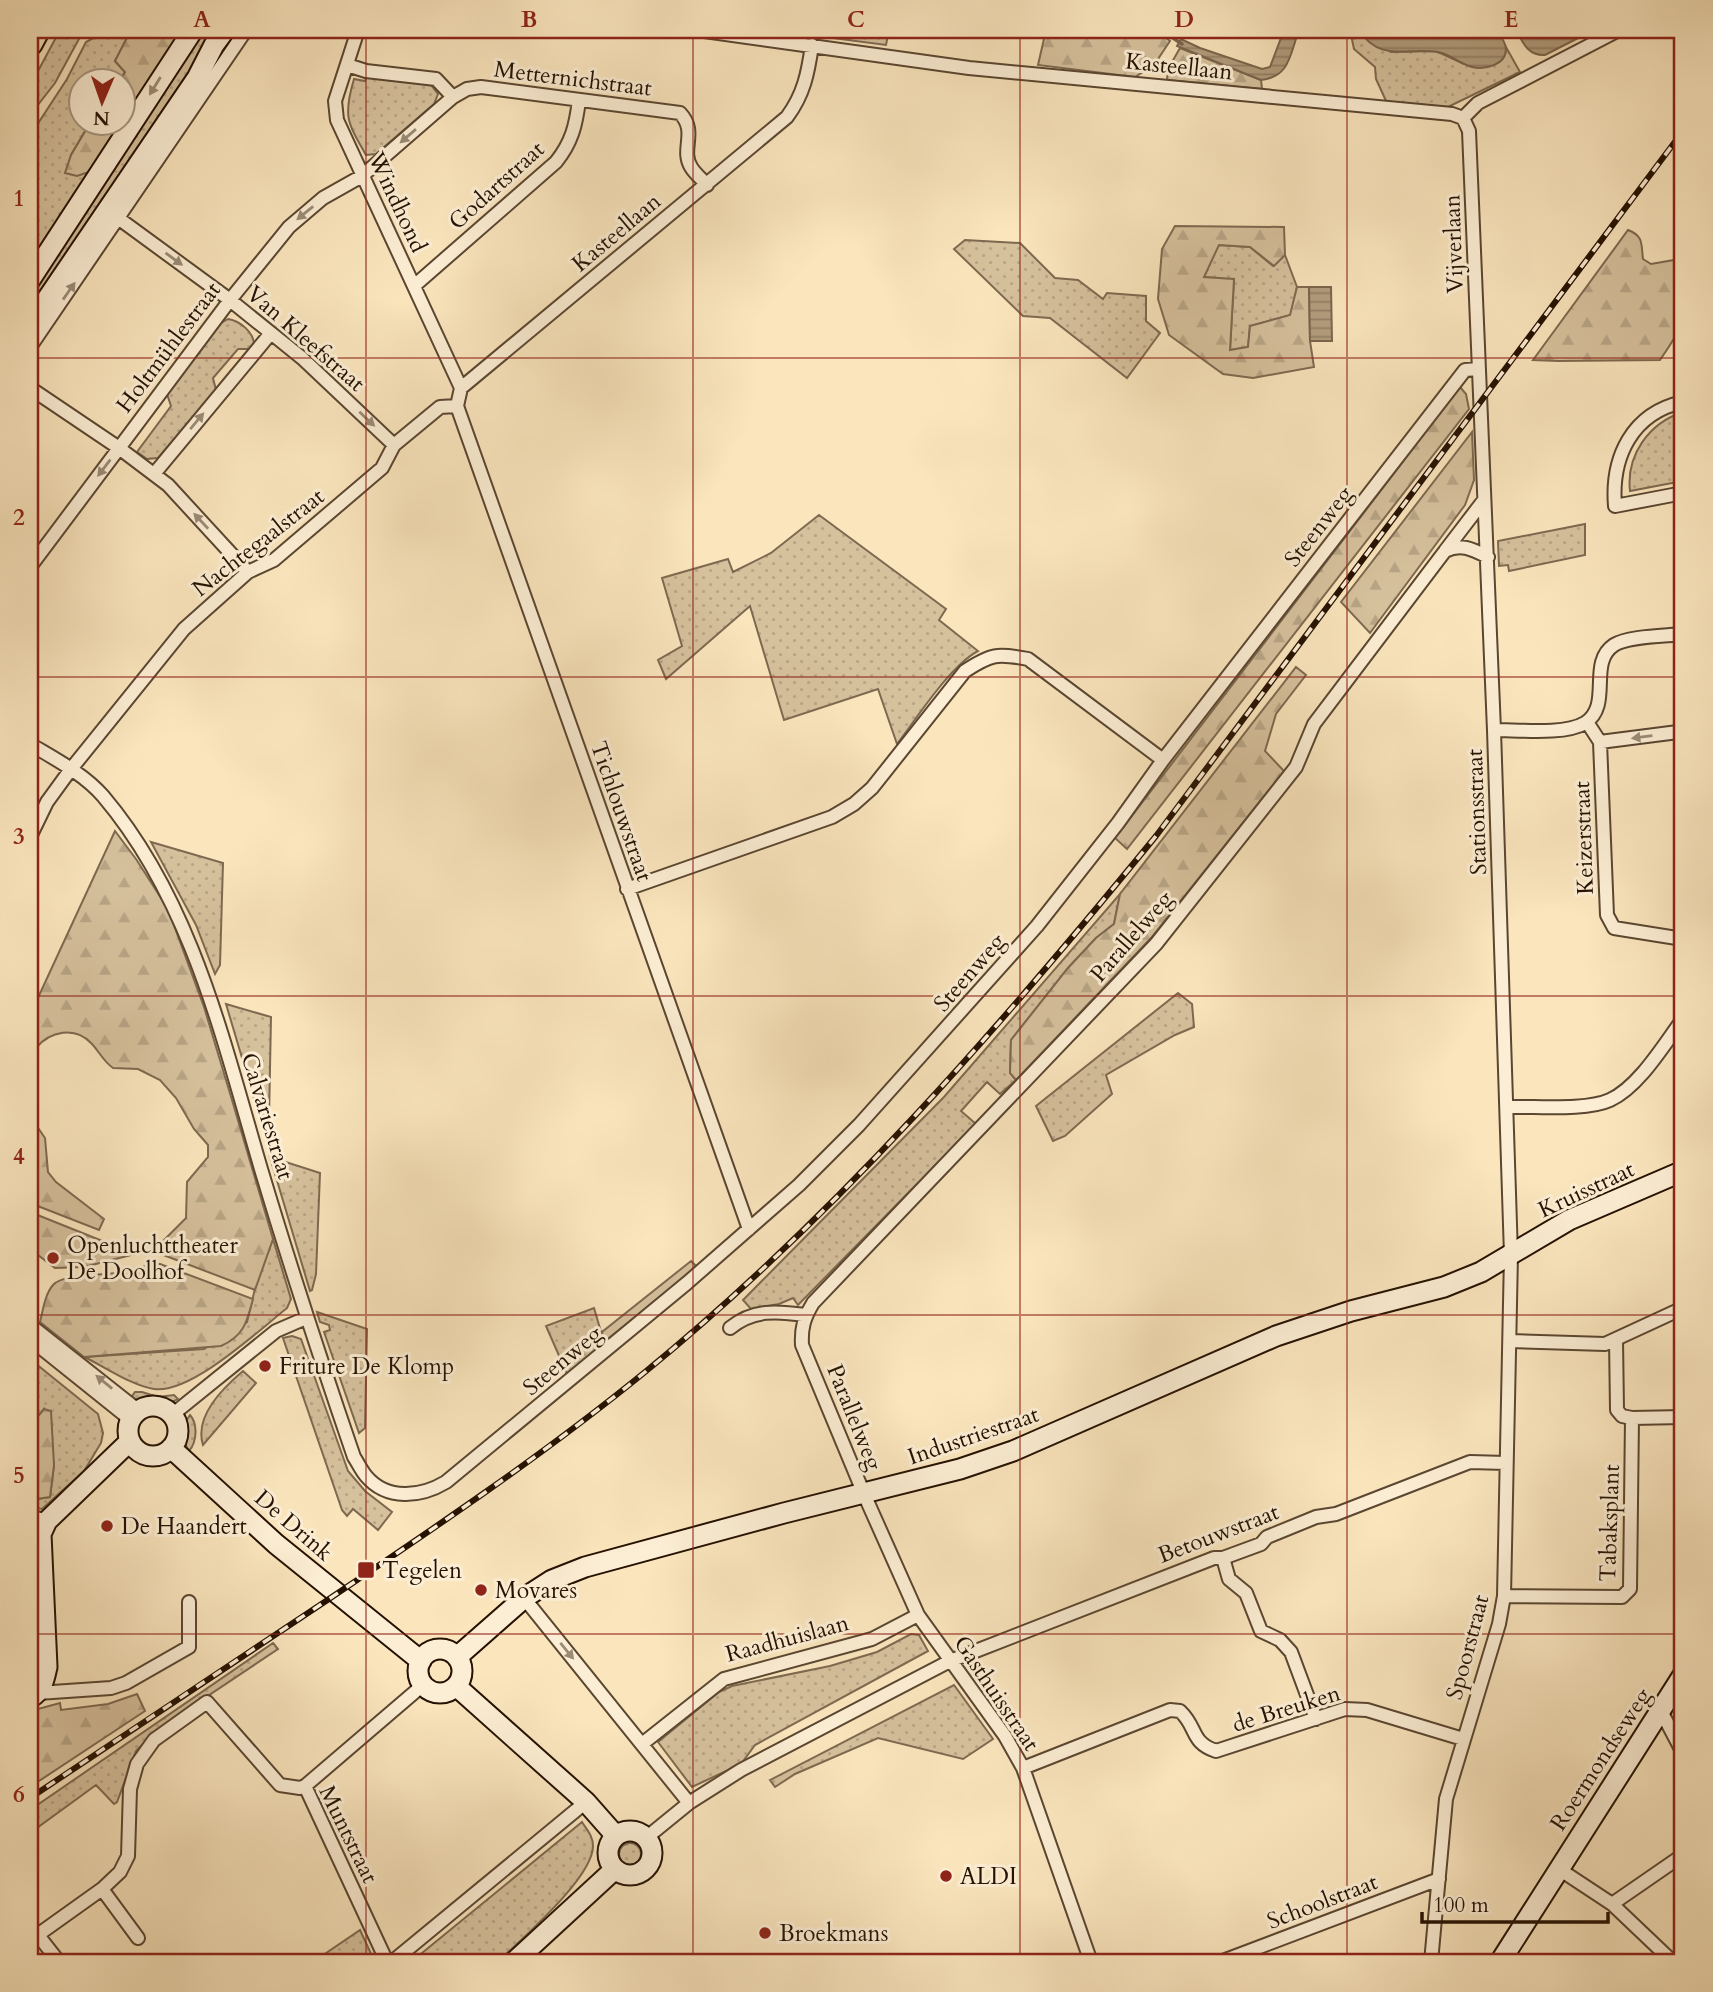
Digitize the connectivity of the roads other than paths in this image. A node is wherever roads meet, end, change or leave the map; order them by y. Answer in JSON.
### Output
{"nodes":[{"id":1,"x":37,"y":30,"type":"edge"},
{"id":2,"x":193,"y":30,"type":"edge"},
{"id":3,"x":225,"y":30,"type":"edge"},
{"id":4,"x":246,"y":30,"type":"edge"},
{"id":5,"x":358,"y":30,"type":"edge"},
{"id":6,"x":698,"y":30,"type":"edge"},
{"id":7,"x":1619,"y":30,"type":"edge"},
{"id":8,"x":30,"y":43,"type":"edge"},
{"id":9,"x":812,"y":45,"type":"junction"},
{"id":10,"x":347,"y":65,"type":"junction"},
{"id":11,"x":453,"y":97,"type":"junction"},
{"id":12,"x":579,"y":100,"type":"junction"},
{"id":13,"x":1463,"y":118,"type":"junction"},
{"id":14,"x":362,"y":176,"type":"junction"},
{"id":15,"x":707,"y":185,"type":"junction"},
{"id":16,"x":118,"y":218,"type":"junction"},
{"id":17,"x":30,"y":280,"type":"edge"},
{"id":18,"x":414,"y":286,"type":"junction"},
{"id":19,"x":230,"y":300,"type":"junction"},
{"id":20,"x":30,"y":324,"type":"edge"},
{"id":21,"x":271,"y":333,"type":"junction"},
{"id":22,"x":30,"y":347,"type":"edge"},
{"id":23,"x":1479,"y":369,"type":"junction"},
{"id":24,"x":30,"y":388,"type":"edge"},
{"id":25,"x":461,"y":388,"type":"junction"},
{"id":26,"x":1683,"y":402,"type":"edge"},
{"id":27,"x":457,"y":405,"type":"junction"},
{"id":28,"x":394,"y":445,"type":"junction"},
{"id":29,"x":119,"y":448,"type":"junction"},
{"id":30,"x":154,"y":474,"type":"junction"},
{"id":31,"x":1683,"y":493,"type":"edge"},
{"id":32,"x":1484,"y":500,"type":"junction"},
{"id":33,"x":1445,"y":551,"type":"junction"},
{"id":34,"x":1488,"y":557,"type":"junction"},
{"id":35,"x":30,"y":567,"type":"edge"},
{"id":36,"x":248,"y":572,"type":"junction"},
{"id":37,"x":1683,"y":634,"type":"edge"},
{"id":38,"x":1587,"y":722,"type":"junction"},
{"id":39,"x":1494,"y":730,"type":"junction"},
{"id":40,"x":1683,"y":736,"type":"edge"},
{"id":41,"x":1600,"y":742,"type":"junction"},
{"id":42,"x":30,"y":744,"type":"edge"},
{"id":43,"x":1163,"y":761,"type":"junction"},
{"id":44,"x":71,"y":769,"type":"junction"},
{"id":45,"x":30,"y":836,"type":"edge"},
{"id":46,"x":627,"y":889,"type":"junction"},
{"id":47,"x":1683,"y":939,"type":"edge"},
{"id":48,"x":1683,"y":1019,"type":"edge"},
{"id":49,"x":1507,"y":1107,"type":"junction"},
{"id":50,"x":1683,"y":1171,"type":"edge"},
{"id":51,"x":749,"y":1229,"type":"junction"},
{"id":52,"x":1511,"y":1255,"type":"junction"},
{"id":53,"x":1683,"y":1308,"type":"edge"},
{"id":54,"x":805,"y":1315,"type":"junction"},
{"id":55,"x":306,"y":1318,"type":"junction"},
{"id":56,"x":30,"y":1325,"type":"edge"},
{"id":57,"x":730,"y":1328,"type":"dead end"},
{"id":58,"x":30,"y":1339,"type":"edge"},
{"id":59,"x":1616,"y":1339,"type":"junction"},
{"id":60,"x":1510,"y":1341,"type":"junction"},
{"id":61,"x":135,"y":1415,"type":"junction"},
{"id":62,"x":172,"y":1415,"type":"junction"},
{"id":63,"x":1683,"y":1417,"type":"edge"},
{"id":64,"x":1632,"y":1418,"type":"junction"},
{"id":65,"x":136,"y":1447,"type":"junction"},
{"id":66,"x":171,"y":1448,"type":"junction"},
{"id":67,"x":1506,"y":1462,"type":"junction"},
{"id":68,"x":389,"y":1491,"type":"joint"},
{"id":69,"x":864,"y":1494,"type":"junction"},
{"id":70,"x":38,"y":1519,"type":"edge"},
{"id":71,"x":1223,"y":1558,"type":"junction"},
{"id":72,"x":1504,"y":1596,"type":"junction"},
{"id":73,"x":524,"y":1598,"type":"junction"},
{"id":74,"x":189,"y":1602,"type":"dead end"},
{"id":75,"x":918,"y":1615,"type":"junction"},
{"id":76,"x":457,"y":1657,"type":"junction"},
{"id":77,"x":421,"y":1661,"type":"junction"},
{"id":78,"x":950,"y":1661,"type":"junction"},
{"id":79,"x":1683,"y":1675,"type":"edge"},
{"id":80,"x":423,"y":1685,"type":"junction"},
{"id":81,"x":456,"y":1686,"type":"junction"},
{"id":82,"x":34,"y":1695,"type":"edge"},
{"id":83,"x":1661,"y":1711,"type":"junction"},
{"id":84,"x":1316,"y":1719,"type":"junction"},
{"id":85,"x":1463,"y":1739,"type":"junction"},
{"id":86,"x":642,"y":1744,"type":"junction"},
{"id":87,"x":1682,"y":1751,"type":"edge"},
{"id":88,"x":1023,"y":1768,"type":"junction"},
{"id":89,"x":305,"y":1786,"type":"junction"},
{"id":90,"x":586,"y":1802,"type":"junction"},
{"id":91,"x":689,"y":1803,"type":"junction"},
{"id":92,"x":616,"y":1836,"type":"junction"},
{"id":93,"x":646,"y":1839,"type":"junction"},
{"id":94,"x":1683,"y":1855,"type":"edge"},
{"id":95,"x":615,"y":1868,"type":"junction"},
{"id":96,"x":1559,"y":1869,"type":"junction"},
{"id":97,"x":1439,"y":1880,"type":"junction"},
{"id":98,"x":102,"y":1889,"type":"junction"},
{"id":99,"x":1612,"y":1904,"type":"junction"},
{"id":100,"x":34,"y":1930,"type":"edge"},
{"id":101,"x":138,"y":1938,"type":"dead end"},
{"id":102,"x":59,"y":1962,"type":"edge"},
{"id":103,"x":389,"y":1962,"type":"edge"},
{"id":104,"x":514,"y":1962,"type":"edge"},
{"id":105,"x":1091,"y":1962,"type":"edge"},
{"id":106,"x":1220,"y":1962,"type":"edge"},
{"id":107,"x":1431,"y":1962,"type":"edge"},
{"id":108,"x":1500,"y":1962,"type":"edge"},
{"id":109,"x":1673,"y":1962,"type":"edge"}],
"edges":[{"from":1,"to":8,"type":"highway"},
{"from":2,"to":17,"type":"street","one_way":true},
{"from":3,"to":20,"type":"street"},
{"from":4,"to":16,"type":"street"},
{"from":5,"to":10,"type":"street","name":"Windhond"},
{"from":6,"to":9,"type":"street"},
{"from":7,"to":13,"type":"street"},
{"from":9,"to":13,"type":"street","name":"Kasteellaan"},
{"from":9,"to":15,"type":"street","name":"Kasteellaan"},
{"from":10,"to":11,"type":"street"},
{"from":10,"to":14,"type":"street","name":"Windhond"},
{"from":11,"to":12,"type":"street","name":"Metternichstraat"},
{"from":11,"to":14,"type":"street","name":"Holtmühlestraat","one_way":true},
{"from":12,"to":15,"type":"street","name":"Metternichstraat"},
{"from":12,"to":18,"type":"street","name":"Godartstraat"},
{"from":13,"to":23,"type":"street","name":"Vijverlaan"},
{"from":14,"to":18,"type":"street","name":"Windhond"},
{"from":14,"to":19,"type":"street","name":"Holtmühlestraat","one_way":true},
{"from":15,"to":25,"type":"street","name":"Kasteellaan"},
{"from":16,"to":19,"type":"street","name":"Van Kleefstraat","one_way":true},
{"from":22,"to":16,"type":"street","one_way":true},
{"from":18,"to":25,"type":"street","name":"Windhond"},
{"from":19,"to":21,"type":"street","name":"Van Kleefstraat"},
{"from":19,"to":29,"type":"street","name":"Holtmühlestraat"},
{"from":21,"to":28,"type":"street","name":"Van Kleefstraat","one_way":true},
{"from":30,"to":21,"type":"street","one_way":true},
{"from":23,"to":32,"type":"street","name":"Stationsstraat"},
{"from":23,"to":43,"type":"street","name":"Steenweg"},
{"from":24,"to":29,"type":"street"},
{"from":25,"to":27,"type":"street"},
{"from":26,"to":31,"type":"street"},
{"from":27,"to":28,"type":"street","name":"Nachtegaalstraat"},
{"from":27,"to":46,"type":"street","name":"Tichlouwstraat"},
{"from":28,"to":36,"type":"street","name":"Nachtegaalstraat"},
{"from":29,"to":30,"type":"street"},
{"from":29,"to":35,"type":"street","name":"Holtmühlestraat","one_way":true},
{"from":36,"to":30,"type":"street","one_way":true},
{"from":32,"to":33,"type":"street","name":"Parallelweg"},
{"from":32,"to":34,"type":"street","name":"Stationsstraat"},
{"from":33,"to":34,"type":"street"},
{"from":33,"to":54,"type":"street","name":"Parallelweg"},
{"from":34,"to":39,"type":"street","name":"Stationsstraat"},
{"from":36,"to":44,"type":"street","name":"Nachtegaalstraat"},
{"from":37,"to":38,"type":"street"},
{"from":38,"to":39,"type":"street"},
{"from":38,"to":41,"type":"street"},
{"from":39,"to":49,"type":"street","name":"Stationsstraat"},
{"from":40,"to":41,"type":"street","one_way":true},
{"from":41,"to":47,"type":"street","name":"Keizerstraat"},
{"from":42,"to":44,"type":"street","name":"Calvariestraat"},
{"from":43,"to":46,"type":"street"},
{"from":43,"to":51,"type":"street","name":"Steenweg"},
{"from":44,"to":45,"type":"street","name":"Nachtegaalstraat"},
{"from":44,"to":55,"type":"street","name":"Calvariestraat"},
{"from":46,"to":51,"type":"street","name":"Tichlouwstraat"},
{"from":48,"to":49,"type":"street"},
{"from":49,"to":52,"type":"street","name":"Stationsstraat"},
{"from":50,"to":52,"type":"street","name":"Kruisstraat"},
{"from":51,"to":68,"type":"street","name":"Steenweg"},
{"from":52,"to":60,"type":"street","name":"Spoorstraat"},
{"from":52,"to":69,"type":"street","name":"Industriestraat"},
{"from":53,"to":59,"type":"street"},
{"from":54,"to":57,"type":"street"},
{"from":54,"to":69,"type":"street","name":"Parallelweg"},
{"from":55,"to":62,"type":"street"},
{"from":55,"to":68,"type":"street","name":"Calvariestraat"},
{"from":61,"to":56,"type":"street","one_way":true},
{"from":58,"to":61,"type":"street"},
{"from":59,"to":60,"type":"street"},
{"from":59,"to":64,"type":"street"},
{"from":60,"to":67,"type":"street","name":"Spoorstraat"},
{"from":61,"to":62,"type":"street"},
{"from":61,"to":65,"type":"street"},
{"from":62,"to":66,"type":"street"},
{"from":63,"to":64,"type":"street"},
{"from":64,"to":72,"type":"street","name":"Tabaksplant"},
{"from":65,"to":66,"type":"street"},
{"from":65,"to":70,"type":"street"},
{"from":66,"to":77,"type":"street","name":"De Drink"},
{"from":67,"to":71,"type":"street","name":"Betouwstraat"},
{"from":67,"to":72,"type":"street","name":"Spoorstraat"},
{"from":69,"to":73,"type":"street","name":"Industriestraat"},
{"from":69,"to":75,"type":"street","name":"Gasthuisstraat"},
{"from":70,"to":82,"type":"street"},
{"from":71,"to":78,"type":"street","name":"Betouwstraat"},
{"from":71,"to":84,"type":"street"},
{"from":72,"to":85,"type":"street","name":"Spoorstraat"},
{"from":73,"to":76,"type":"street","name":"Industriestraat"},
{"from":73,"to":86,"type":"street","one_way":true},
{"from":74,"to":82,"type":"street"},
{"from":75,"to":78,"type":"street","name":"Gasthuisstraat"},
{"from":75,"to":86,"type":"street","name":"Raadhuislaan"},
{"from":76,"to":77,"type":"street"},
{"from":76,"to":81,"type":"street"},
{"from":77,"to":80,"type":"street"},
{"from":78,"to":88,"type":"street","name":"Gasthuisstraat"},
{"from":78,"to":91,"type":"street"},
{"from":79,"to":83,"type":"street","name":"Roermondseweg"},
{"from":80,"to":81,"type":"street"},
{"from":80,"to":89,"type":"street"},
{"from":81,"to":90,"type":"street"},
{"from":83,"to":87,"type":"street"},
{"from":83,"to":96,"type":"street","name":"Roermondseweg"},
{"from":84,"to":85,"type":"street","name":"de Breuken"},
{"from":84,"to":88,"type":"street","name":"de Breuken"},
{"from":85,"to":97,"type":"street","name":"Spoorstraat"},
{"from":86,"to":91,"type":"street"},
{"from":88,"to":105,"type":"street","name":"Gasthuisstraat"},
{"from":89,"to":98,"type":"street","name":"Muntstraat"},
{"from":89,"to":103,"type":"street","name":"Muntstraat"},
{"from":90,"to":92,"type":"street"},
{"from":90,"to":103,"type":"street"},
{"from":91,"to":93,"type":"street"},
{"from":92,"to":93,"type":"street"},
{"from":92,"to":95,"type":"street"},
{"from":93,"to":95,"type":"street"},
{"from":94,"to":99,"type":"street"},
{"from":95,"to":104,"type":"street"},
{"from":96,"to":99,"type":"street"},
{"from":96,"to":108,"type":"street","name":"Roermondseweg"},
{"from":97,"to":106,"type":"street","name":"Schoolstraat"},
{"from":97,"to":107,"type":"street","name":"Spoorstraat"},
{"from":98,"to":100,"type":"street"},
{"from":98,"to":101,"type":"street"},
{"from":99,"to":109,"type":"street"},
{"from":100,"to":102,"type":"street"}]}
